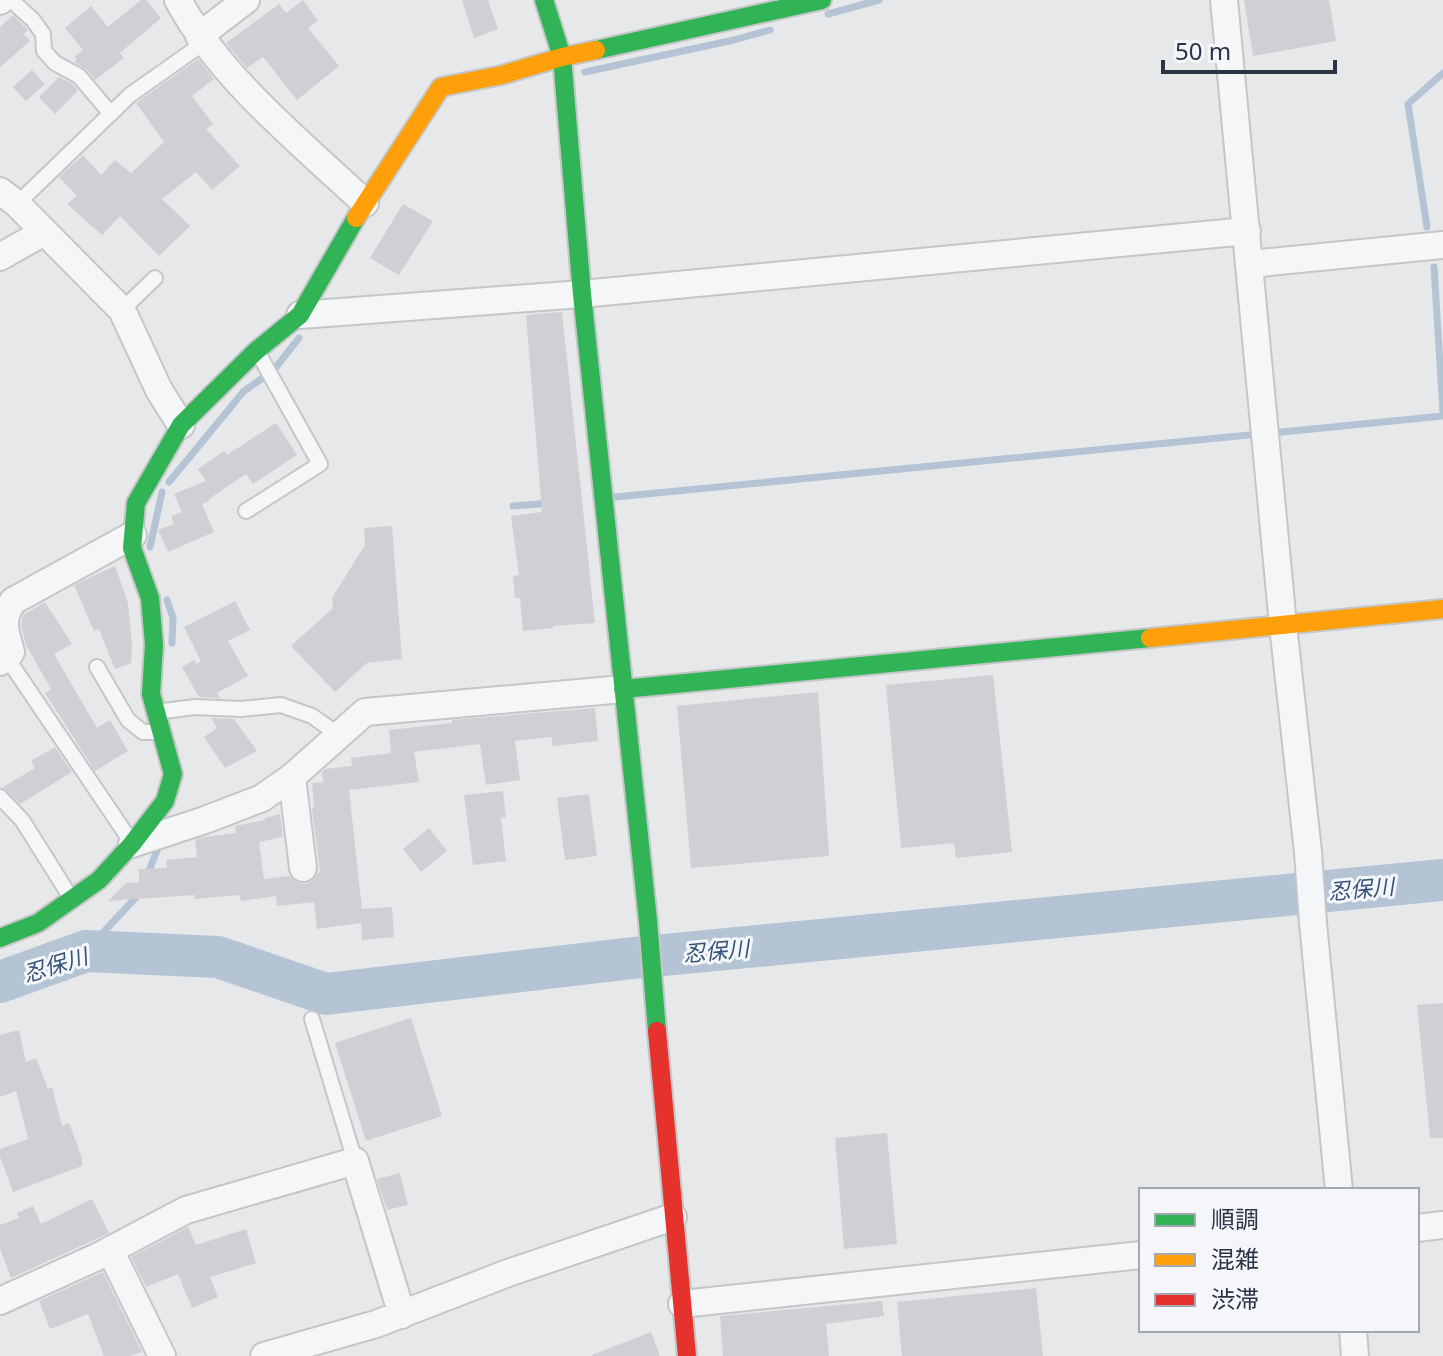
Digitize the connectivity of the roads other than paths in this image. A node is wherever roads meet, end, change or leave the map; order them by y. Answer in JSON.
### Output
{"nodes":[{"id":1,"x":11,"y":0,"type":"edge"},
{"id":2,"x":178,"y":0,"type":"edge"},
{"id":3,"x":246,"y":0,"type":"edge"},
{"id":4,"x":544,"y":0,"type":"edge"},
{"id":5,"x":822,"y":0,"type":"edge"},
{"id":6,"x":1224,"y":0,"type":"edge"},
{"id":7,"x":202,"y":39,"type":"junction"},
{"id":8,"x":562,"y":57,"type":"junction"},
{"id":9,"x":111,"y":114,"type":"junction"},
{"id":10,"x":8,"y":197,"type":"edge"},
{"id":11,"x":365,"y":203,"type":"junction"},
{"id":12,"x":1247,"y":231,"type":"junction"},
{"id":13,"x":44,"y":232,"type":"junction"},
{"id":14,"x":1443,"y":245,"type":"edge"},
{"id":15,"x":0,"y":257,"type":"edge"},
{"id":16,"x":1250,"y":264,"type":"junction"},
{"id":17,"x":155,"y":278,"type":"dead end"},
{"id":18,"x":582,"y":294,"type":"junction"},
{"id":19,"x":122,"y":310,"type":"junction"},
{"id":20,"x":300,"y":315,"type":"junction"},
{"id":21,"x":256,"y":351,"type":"junction"},
{"id":22,"x":181,"y":425,"type":"junction"},
{"id":23,"x":246,"y":511,"type":"dead end"},
{"id":24,"x":133,"y":535,"type":"junction"},
{"id":25,"x":1443,"y":609,"type":"edge"},
{"id":26,"x":1283,"y":625,"type":"junction"},
{"id":27,"x":3,"y":660,"type":"edge"},
{"id":28,"x":97,"y":667,"type":"dead end"},
{"id":29,"x":623,"y":689,"type":"junction"},
{"id":30,"x":156,"y":712,"type":"junction"},
{"id":31,"x":161,"y":732,"type":"junction"},
{"id":32,"x":339,"y":735,"type":"junction"},
{"id":33,"x":292,"y":777,"type":"junction"},
{"id":34,"x":0,"y":797,"type":"edge"},
{"id":35,"x":132,"y":844,"type":"junction"},
{"id":36,"x":303,"y":868,"type":"dead end"},
{"id":37,"x":72,"y":899,"type":"junction"},
{"id":38,"x":0,"y":938,"type":"edge"},
{"id":39,"x":312,"y":1019,"type":"dead end"},
{"id":40,"x":355,"y":1161,"type":"junction"},
{"id":41,"x":1339,"y":1188,"type":"edge"},
{"id":42,"x":673,"y":1217,"type":"junction"},
{"id":43,"x":1443,"y":1225,"type":"edge"},
{"id":44,"x":1419,"y":1228,"type":"edge"},
{"id":45,"x":110,"y":1250,"type":"junction"},
{"id":46,"x":1139,"y":1255,"type":"edge"},
{"id":47,"x":0,"y":1301,"type":"edge"},
{"id":48,"x":682,"y":1304,"type":"junction"},
{"id":49,"x":402,"y":1315,"type":"junction"},
{"id":50,"x":1353,"y":1332,"type":"edge"},
{"id":51,"x":162,"y":1356,"type":"edge"},
{"id":52,"x":264,"y":1356,"type":"edge"},
{"id":53,"x":687,"y":1356,"type":"edge"},
{"id":54,"x":1355,"y":1356,"type":"edge"}],
"edges":[{"from":1,"to":9,"type":"lane"},
{"from":2,"to":7,"type":"street"},
{"from":3,"to":7,"type":"street"},
{"from":4,"to":8,"type":"street"},
{"from":5,"to":8,"type":"street"},
{"from":6,"to":12,"type":"street"},
{"from":7,"to":9,"type":"lane"},
{"from":7,"to":11,"type":"street"},
{"from":8,"to":11,"type":"street"},
{"from":8,"to":18,"type":"street"},
{"from":9,"to":10,"type":"lane"},
{"from":10,"to":13,"type":"street"},
{"from":11,"to":20,"type":"street"},
{"from":12,"to":16,"type":"street"},
{"from":12,"to":18,"type":"street"},
{"from":13,"to":15,"type":"street"},
{"from":13,"to":19,"type":"street"},
{"from":14,"to":16,"type":"street"},
{"from":16,"to":26,"type":"street"},
{"from":17,"to":19,"type":"lane"},
{"from":18,"to":20,"type":"street"},
{"from":18,"to":29,"type":"street"},
{"from":19,"to":22,"type":"street"},
{"from":20,"to":21,"type":"street"},
{"from":21,"to":22,"type":"street"},
{"from":21,"to":23,"type":"lane"},
{"from":22,"to":24,"type":"street"},
{"from":24,"to":27,"type":"street"},
{"from":24,"to":30,"type":"street"},
{"from":25,"to":26,"type":"street"},
{"from":26,"to":29,"type":"street"},
{"from":26,"to":41,"type":"street"},
{"from":27,"to":35,"type":"lane"},
{"from":28,"to":31,"type":"lane"},
{"from":29,"to":32,"type":"street"},
{"from":29,"to":42,"type":"street"},
{"from":30,"to":31,"type":"street"},
{"from":30,"to":32,"type":"lane"},
{"from":31,"to":35,"type":"street"},
{"from":32,"to":33,"type":"street"},
{"from":33,"to":35,"type":"street"},
{"from":33,"to":36,"type":"street"},
{"from":34,"to":37,"type":"lane"},
{"from":35,"to":37,"type":"street"},
{"from":37,"to":38,"type":"street"},
{"from":39,"to":40,"type":"lane"},
{"from":40,"to":45,"type":"street"},
{"from":40,"to":49,"type":"street"},
{"from":42,"to":48,"type":"street"},
{"from":42,"to":49,"type":"street"},
{"from":43,"to":44,"type":"street"},
{"from":45,"to":47,"type":"street"},
{"from":45,"to":51,"type":"street"},
{"from":46,"to":48,"type":"street"},
{"from":48,"to":53,"type":"street"},
{"from":49,"to":52,"type":"street"},
{"from":50,"to":54,"type":"street"}]}
